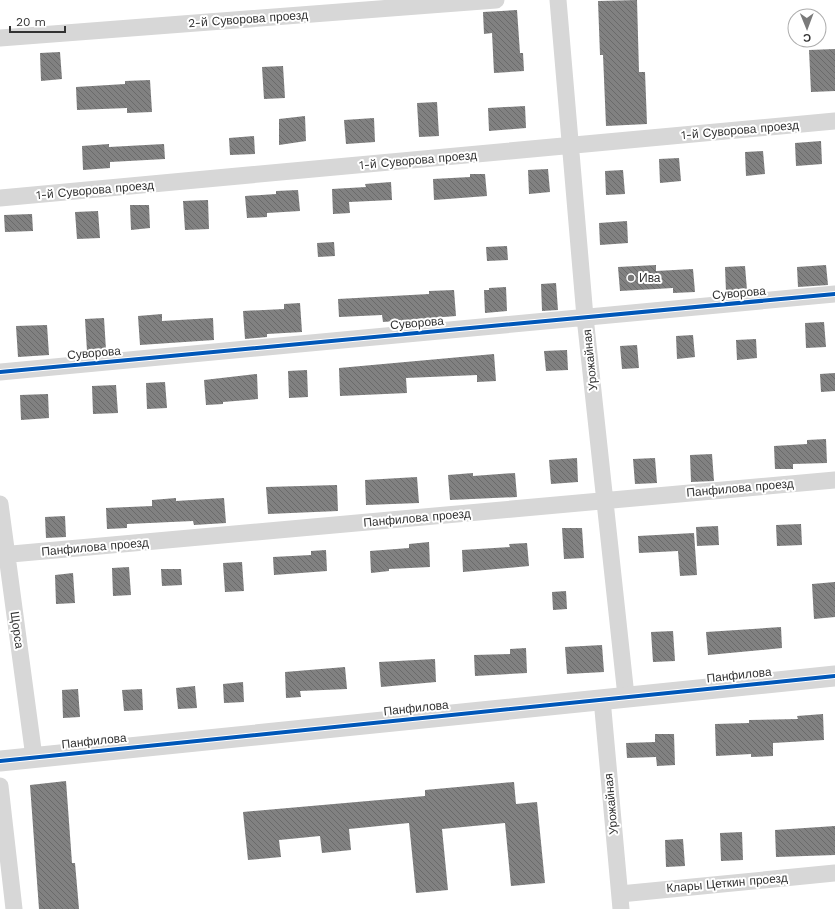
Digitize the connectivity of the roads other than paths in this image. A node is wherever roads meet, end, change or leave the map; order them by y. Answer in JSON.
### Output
{"nodes":[{"id":1,"x":496,"y":0,"type":"edge"},
{"id":2,"x":558,"y":0,"type":"edge"},
{"id":3,"x":0,"y":38,"type":"edge"},
{"id":4,"x":835,"y":121,"type":"edge"},
{"id":5,"x":570,"y":146,"type":"junction"},
{"id":6,"x":0,"y":198,"type":"edge"},
{"id":7,"x":835,"y":294,"type":"edge"},
{"id":8,"x":585,"y":317,"type":"junction"},
{"id":9,"x":0,"y":372,"type":"edge"},
{"id":10,"x":835,"y":480,"type":"edge"},
{"id":11,"x":605,"y":501,"type":"junction"},
{"id":12,"x":0,"y":504,"type":"edge"},
{"id":13,"x":4,"y":555,"type":"edge"},
{"id":14,"x":835,"y":676,"type":"edge"},
{"id":15,"x":626,"y":696,"type":"junction"},
{"id":16,"x":602,"y":699,"type":"junction"},
{"id":17,"x":34,"y":757,"type":"junction"},
{"id":18,"x":0,"y":761,"type":"edge"},
{"id":19,"x":0,"y":786,"type":"edge"},
{"id":20,"x":835,"y":873,"type":"edge"},
{"id":21,"x":621,"y":901,"type":"edge"},
{"id":22,"x":14,"y":909,"type":"edge"}],
"edges":[{"from":1,"to":3,"type":"street","name":"2-й Суворова проезд"},
{"from":2,"to":5,"type":"street","name":"Урожайная"},
{"from":4,"to":5,"type":"street","name":"1-й Суворова проезд"},
{"from":5,"to":6,"type":"street","name":"1-й Суворова проезд"},
{"from":5,"to":8,"type":"street","name":"Урожайная"},
{"from":7,"to":8,"type":"street","name":"Суворова"},
{"from":8,"to":9,"type":"street","name":"Суворова"},
{"from":8,"to":11,"type":"street","name":"Урожайная"},
{"from":10,"to":11,"type":"street","name":"Панфилова проезд"},
{"from":11,"to":13,"type":"street","name":"Панфилова проезд"},
{"from":11,"to":15,"type":"street","name":"Урожайная"},
{"from":12,"to":13,"type":"street","name":"Щорса"},
{"from":13,"to":17,"type":"street","name":"Щорса"},
{"from":14,"to":15,"type":"street","name":"Панфилова"},
{"from":15,"to":16,"type":"street","name":"Панфилова"},
{"from":16,"to":17,"type":"street","name":"Панфилова"},
{"from":16,"to":21,"type":"street","name":"Урожайная"},
{"from":17,"to":18,"type":"street","name":"Панфилова"},
{"from":19,"to":22,"type":"street"},
{"from":20,"to":21,"type":"street","name":"Клары Цеткин проезд"}]}
